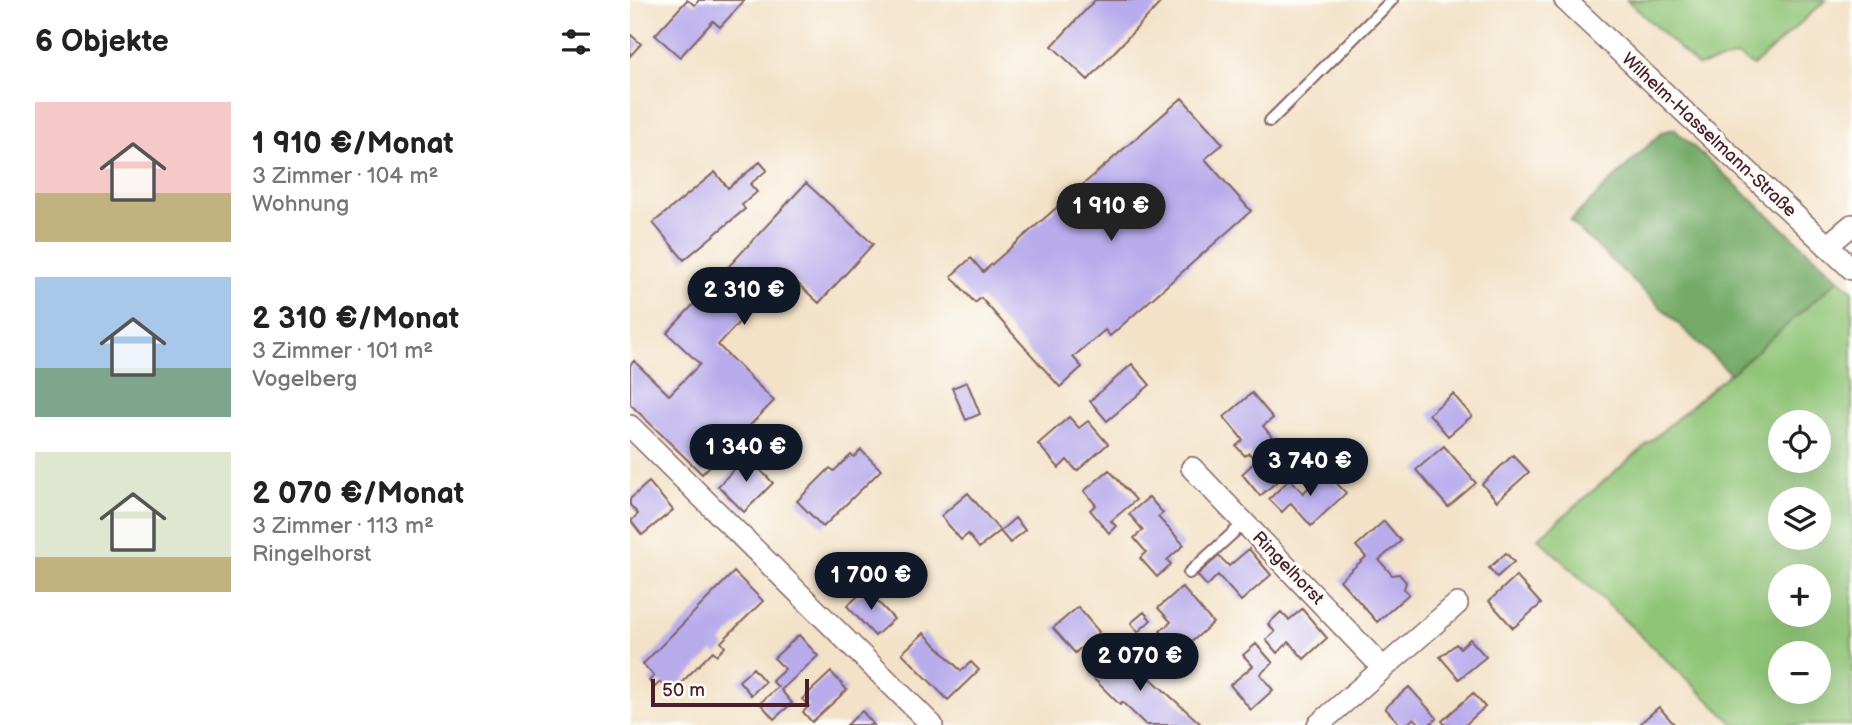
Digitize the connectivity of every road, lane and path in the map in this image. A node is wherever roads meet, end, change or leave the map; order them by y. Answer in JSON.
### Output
{"nodes":[{"id":1,"x":1392,"y":0,"type":"edge"},
{"id":2,"x":1565,"y":0,"type":"edge"},
{"id":3,"x":1270,"y":121,"type":"dead end"},
{"id":4,"x":1852,"y":225,"type":"edge"},
{"id":5,"x":1827,"y":246,"type":"junction"},
{"id":6,"x":1852,"y":269,"type":"edge"},
{"id":7,"x":630,"y":426,"type":"edge"},
{"id":8,"x":1192,"y":468,"type":"dead end"},
{"id":9,"x":1244,"y":523,"type":"junction"},
{"id":10,"x":1189,"y":573,"type":"dead end"},
{"id":11,"x":1457,"y":604,"type":"dead end"},
{"id":12,"x":1383,"y":668,"type":"junction"},
{"id":13,"x":927,"y":724,"type":"edge"},
{"id":14,"x":1318,"y":725,"type":"edge"}],
"edges":[{"from":1,"to":3,"type":"lane"},
{"from":2,"to":5,"type":"street","name":"Wilhelm-Hasselmann-Straße"},
{"from":4,"to":5,"type":"street"},
{"from":5,"to":6,"type":"street","name":"Wilhelm-Hasselmann-Straße"},
{"from":7,"to":13,"type":"street"},
{"from":8,"to":9,"type":"street","name":"Ringelhorst"},
{"from":9,"to":10,"type":"lane"},
{"from":9,"to":12,"type":"street","name":"Ringelhorst"},
{"from":11,"to":12,"type":"street"},
{"from":12,"to":14,"type":"street"}]}
